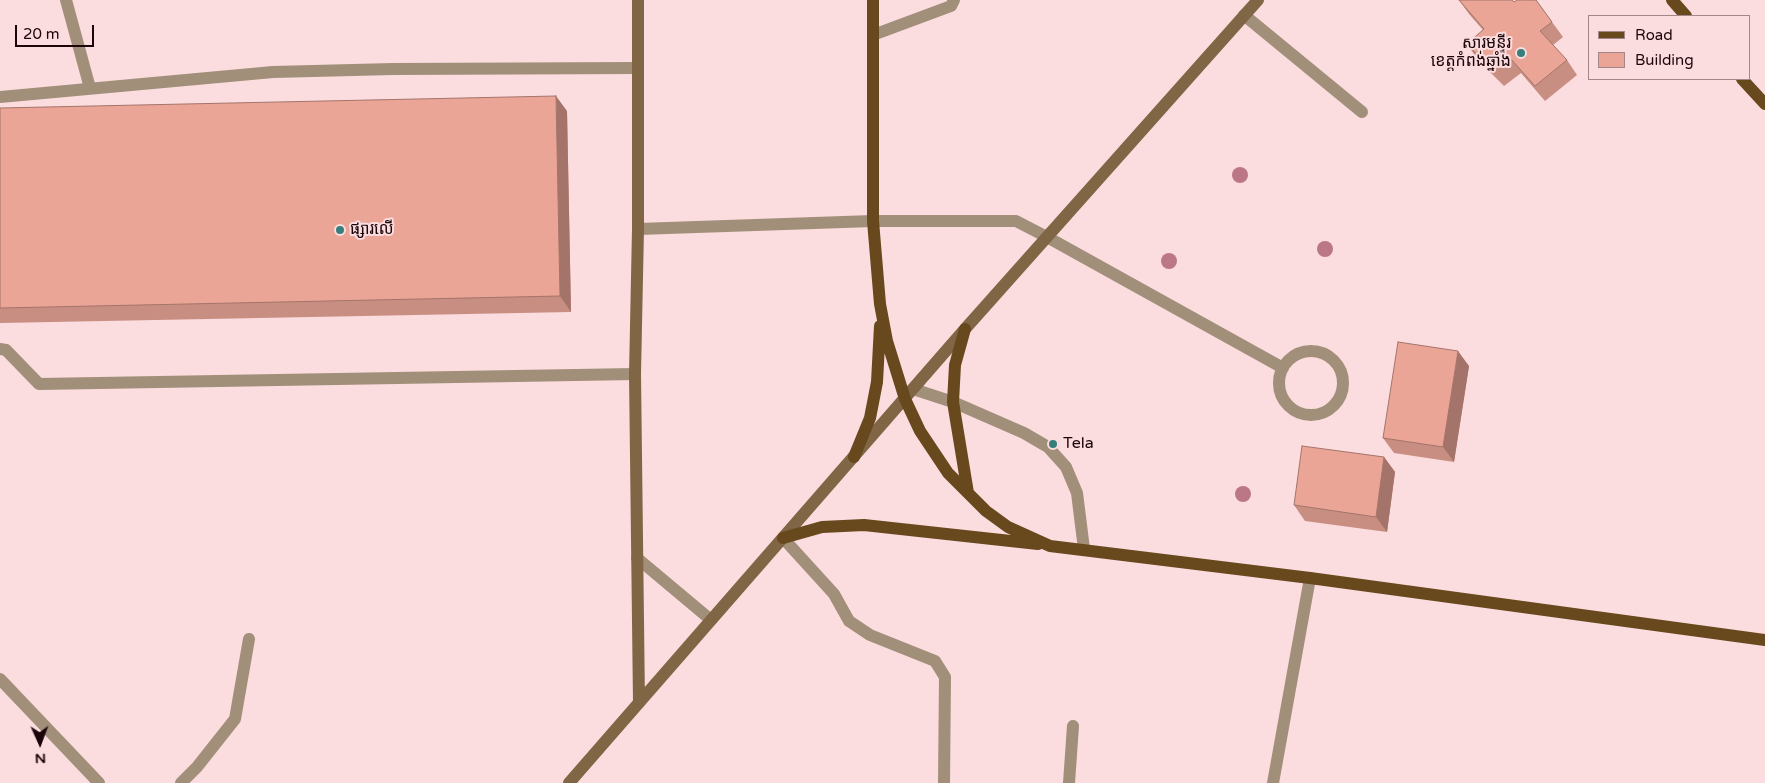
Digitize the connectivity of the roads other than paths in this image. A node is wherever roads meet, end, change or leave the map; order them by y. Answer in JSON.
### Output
{"nodes":[{"id":1,"x":66,"y":0,"type":"edge"},
{"id":2,"x":638,"y":0,"type":"edge"},
{"id":3,"x":873,"y":0,"type":"edge"},
{"id":4,"x":954,"y":0,"type":"edge"},
{"id":5,"x":1258,"y":0,"type":"edge"},
{"id":6,"x":1672,"y":0,"type":"edge"},
{"id":7,"x":1244,"y":15,"type":"junction"},
{"id":8,"x":1685,"y":15,"type":"edge"},
{"id":9,"x":873,"y":35,"type":"junction"},
{"id":10,"x":638,"y":68,"type":"junction"},
{"id":11,"x":1743,"y":80,"type":"edge"},
{"id":12,"x":90,"y":88,"type":"junction"},
{"id":13,"x":0,"y":97,"type":"edge"},
{"id":14,"x":1765,"y":104,"type":"edge"},
{"id":15,"x":1362,"y":112,"type":"dead end"},
{"id":16,"x":873,"y":221,"type":"junction"},
{"id":17,"x":638,"y":229,"type":"junction"},
{"id":18,"x":1047,"y":237,"type":"junction"},
{"id":19,"x":880,"y":304,"type":"junction"},
{"id":20,"x":965,"y":329,"type":"junction"},
{"id":21,"x":0,"y":349,"type":"edge"},
{"id":22,"x":1283,"y":368,"type":"junction"},
{"id":23,"x":635,"y":374,"type":"junction"},
{"id":24,"x":914,"y":389,"type":"junction"},
{"id":25,"x":905,"y":399,"type":"junction"},
{"id":26,"x":952,"y":402,"type":"junction"},
{"id":27,"x":854,"y":457,"type":"junction"},
{"id":28,"x":968,"y":493,"type":"junction"},
{"id":29,"x":783,"y":538,"type":"junction"},
{"id":30,"x":1050,"y":546,"type":"junction"},
{"id":31,"x":1084,"y":549,"type":"junction"},
{"id":32,"x":637,"y":558,"type":"junction"},
{"id":33,"x":1310,"y":578,"type":"junction"},
{"id":34,"x":711,"y":620,"type":"junction"},
{"id":35,"x":249,"y":640,"type":"dead end"},
{"id":36,"x":1765,"y":640,"type":"edge"},
{"id":37,"x":0,"y":679,"type":"edge"},
{"id":38,"x":639,"y":703,"type":"junction"},
{"id":39,"x":1073,"y":726,"type":"dead end"},
{"id":40,"x":99,"y":783,"type":"edge"},
{"id":41,"x":181,"y":783,"type":"edge"},
{"id":42,"x":569,"y":783,"type":"edge"},
{"id":43,"x":944,"y":783,"type":"edge"},
{"id":44,"x":1069,"y":783,"type":"edge"},
{"id":45,"x":1273,"y":783,"type":"edge"}],
"edges":[{"from":1,"to":12,"type":"street"},
{"from":2,"to":10,"type":"street"},
{"from":3,"to":9,"type":"main road"},
{"from":4,"to":9,"type":"street"},
{"from":5,"to":7,"type":"street"},
{"from":6,"to":8,"type":"main road"},
{"from":7,"to":15,"type":"street"},
{"from":7,"to":18,"type":"street"},
{"from":9,"to":16,"type":"main road"},
{"from":10,"to":12,"type":"street"},
{"from":10,"to":17,"type":"street"},
{"from":11,"to":14,"type":"main road"},
{"from":12,"to":13,"type":"street"},
{"from":16,"to":17,"type":"street"},
{"from":16,"to":18,"type":"street"},
{"from":16,"to":19,"type":"main road"},
{"from":17,"to":23,"type":"street"},
{"from":18,"to":20,"type":"street"},
{"from":18,"to":22,"type":"street"},
{"from":19,"to":25,"type":"main road"},
{"from":19,"to":27,"type":"main road"},
{"from":20,"to":24,"type":"street"},
{"from":20,"to":26,"type":"main road"},
{"from":21,"to":23,"type":"street"},
{"from":22,"to":22,"type":"street"},
{"from":23,"to":32,"type":"street"},
{"from":24,"to":25,"type":"street"},
{"from":24,"to":26,"type":"street"},
{"from":25,"to":27,"type":"street"},
{"from":25,"to":28,"type":"main road"},
{"from":26,"to":28,"type":"main road"},
{"from":26,"to":31,"type":"street"},
{"from":27,"to":29,"type":"street"},
{"from":28,"to":30,"type":"main road"},
{"from":29,"to":30,"type":"main road"},
{"from":29,"to":34,"type":"street"},
{"from":29,"to":43,"type":"street"},
{"from":30,"to":31,"type":"main road"},
{"from":31,"to":33,"type":"main road"},
{"from":32,"to":34,"type":"street"},
{"from":32,"to":38,"type":"street"},
{"from":33,"to":36,"type":"main road"},
{"from":33,"to":45,"type":"street"},
{"from":34,"to":38,"type":"street"},
{"from":35,"to":41,"type":"street"},
{"from":37,"to":40,"type":"street"},
{"from":38,"to":42,"type":"street"},
{"from":39,"to":44,"type":"street"}]}
